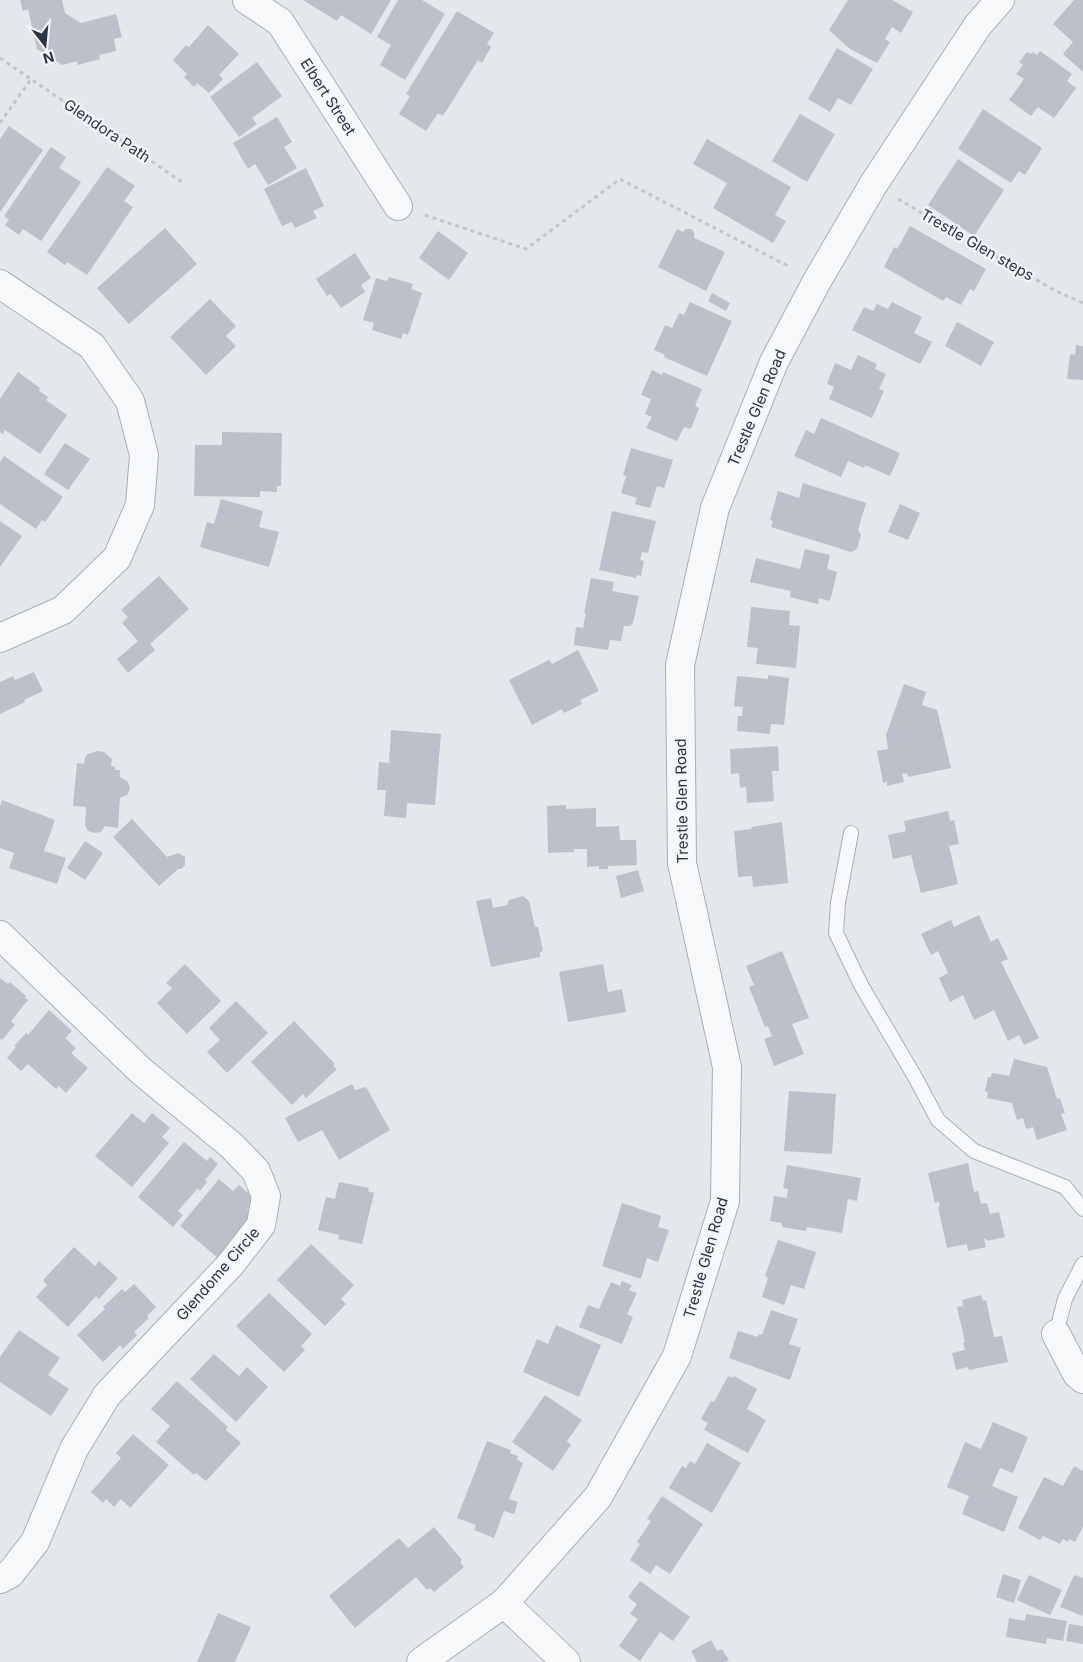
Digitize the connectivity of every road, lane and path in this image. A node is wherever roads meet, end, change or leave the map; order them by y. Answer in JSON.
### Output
{"nodes":[{"id":1,"x":246,"y":0,"type":"edge"},
{"id":2,"x":1000,"y":0,"type":"edge"},
{"id":3,"x":0,"y":58,"type":"edge"},
{"id":4,"x":31,"y":79,"type":"junction"},
{"id":5,"x":0,"y":123,"type":"edge"},
{"id":6,"x":182,"y":182,"type":"dead end"},
{"id":7,"x":873,"y":184,"type":"junction"},
{"id":8,"x":398,"y":206,"type":"joint"},
{"id":9,"x":817,"y":281,"type":"junction"},
{"id":10,"x":0,"y":284,"type":"edge"},
{"id":11,"x":1083,"y":303,"type":"edge"},
{"id":12,"x":0,"y":638,"type":"edge"},
{"id":13,"x":851,"y":833,"type":"dead end"},
{"id":14,"x":0,"y":935,"type":"edge"},
{"id":15,"x":1083,"y":1209,"type":"edge"},
{"id":16,"x":1083,"y":1264,"type":"edge"},
{"id":17,"x":1056,"y":1334,"type":"joint"},
{"id":18,"x":1083,"y":1380,"type":"edge"},
{"id":19,"x":0,"y":1579,"type":"edge"},
{"id":20,"x":504,"y":1603,"type":"junction"},
{"id":21,"x":421,"y":1662,"type":"edge"},
{"id":22,"x":566,"y":1662,"type":"edge"}],
"edges":[{"from":1,"to":8,"type":"street","name":"Elbert Street"},
{"from":2,"to":7,"type":"street","name":"Trestle Glen Road"},
{"from":3,"to":4,"type":"path","name":"Glendora Path"},
{"from":4,"to":5,"type":"path"},
{"from":4,"to":6,"type":"path","name":"Glendora Path"},
{"from":7,"to":9,"type":"street","name":"Trestle Glen Road"},
{"from":7,"to":11,"type":"path","name":"Trestle Glen steps"},
{"from":8,"to":9,"type":"path"},
{"from":9,"to":20,"type":"street","name":"Trestle Glen Road"},
{"from":10,"to":12,"type":"street"},
{"from":13,"to":15,"type":"lane"},
{"from":14,"to":19,"type":"street","name":"Glendome Circle"},
{"from":16,"to":17,"type":"lane"},
{"from":17,"to":18,"type":"street"},
{"from":20,"to":21,"type":"street","name":"Trestle Glen Road"},
{"from":20,"to":22,"type":"street"}]}
